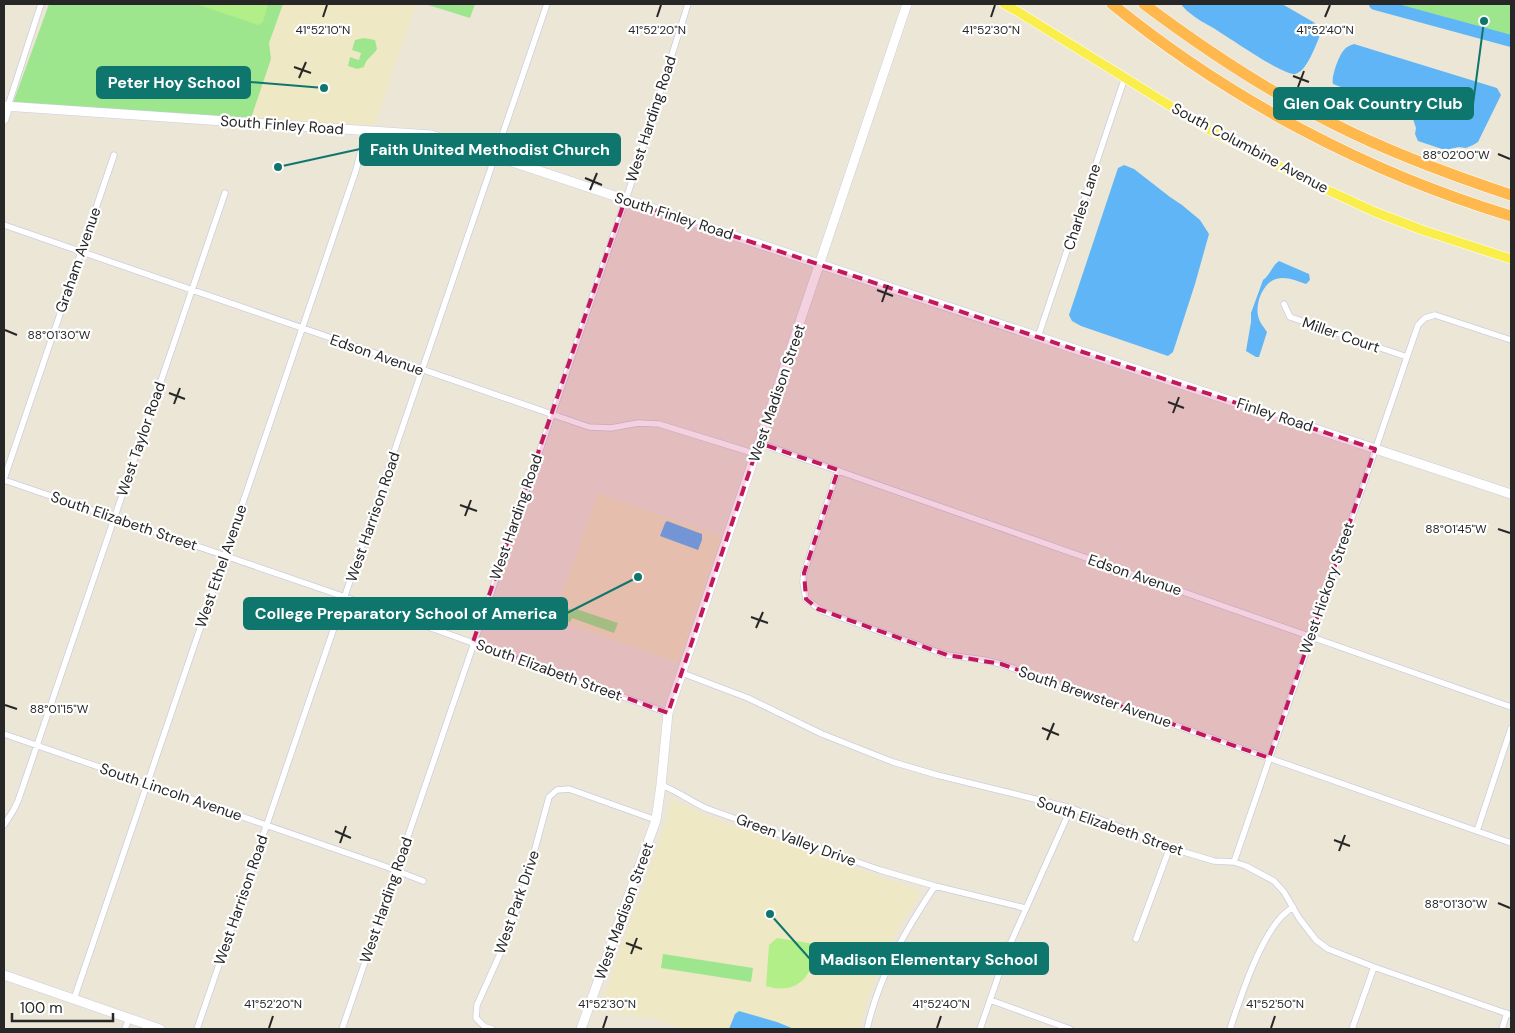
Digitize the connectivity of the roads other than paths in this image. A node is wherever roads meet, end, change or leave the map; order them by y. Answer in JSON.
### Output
{"nodes":[{"id":1,"x":40,"y":4,"type":"edge"},
{"id":2,"x":547,"y":4,"type":"edge"},
{"id":3,"x":688,"y":4,"type":"edge"},
{"id":4,"x":907,"y":4,"type":"edge"},
{"id":5,"x":1004,"y":4,"type":"edge"},
{"id":6,"x":1112,"y":4,"type":"edge"},
{"id":7,"x":1144,"y":4,"type":"edge"},
{"id":8,"x":1125,"y":77,"type":"junction"},
{"id":9,"x":6,"y":106,"type":"edge"},
{"id":10,"x":4,"y":119,"type":"edge"},
{"id":11,"x":366,"y":131,"type":"junction"},
{"id":12,"x":114,"y":155,"type":"dead end"},
{"id":13,"x":495,"y":157,"type":"junction"},
{"id":14,"x":225,"y":193,"type":"dead end"},
{"id":15,"x":1511,"y":195,"type":"edge"},
{"id":16,"x":625,"y":200,"type":"junction"},
{"id":17,"x":1511,"y":216,"type":"edge"},
{"id":18,"x":4,"y":225,"type":"edge"},
{"id":19,"x":81,"y":252,"type":"junction"},
{"id":20,"x":1511,"y":259,"type":"edge"},
{"id":21,"x":820,"y":264,"type":"junction"},
{"id":22,"x":191,"y":290,"type":"junction"},
{"id":23,"x":1284,"y":304,"type":"dead end"},
{"id":24,"x":302,"y":329,"type":"junction"},
{"id":25,"x":1038,"y":337,"type":"junction"},
{"id":26,"x":1511,"y":340,"type":"edge"},
{"id":27,"x":1407,"y":358,"type":"junction"},
{"id":28,"x":422,"y":370,"type":"junction"},
{"id":29,"x":551,"y":415,"type":"junction"},
{"id":30,"x":759,"y":443,"type":"junction"},
{"id":31,"x":1375,"y":449,"type":"junction"},
{"id":32,"x":756,"y":454,"type":"junction"},
{"id":33,"x":838,"y":470,"type":"junction"},
{"id":34,"x":4,"y":479,"type":"edge"},
{"id":35,"x":1511,"y":494,"type":"edge"},
{"id":36,"x":114,"y":518,"type":"junction"},
{"id":37,"x":225,"y":556,"type":"junction"},
{"id":38,"x":345,"y":597,"type":"junction"},
{"id":39,"x":1310,"y":637,"type":"junction"},
{"id":40,"x":473,"y":642,"type":"junction"},
{"id":41,"x":682,"y":673,"type":"junction"},
{"id":42,"x":1511,"y":707,"type":"edge"},
{"id":43,"x":668,"y":713,"type":"junction"},
{"id":44,"x":1511,"y":728,"type":"edge"},
{"id":45,"x":4,"y":734,"type":"edge"},
{"id":46,"x":36,"y":746,"type":"junction"},
{"id":47,"x":1269,"y":758,"type":"junction"},
{"id":48,"x":147,"y":784,"type":"junction"},
{"id":49,"x":661,"y":785,"type":"junction"},
{"id":50,"x":1071,"y":808,"type":"junction"},
{"id":51,"x":656,"y":820,"type":"junction"},
{"id":52,"x":4,"y":825,"type":"edge"},
{"id":53,"x":267,"y":826,"type":"junction"},
{"id":54,"x":1477,"y":831,"type":"junction"},
{"id":55,"x":1511,"y":843,"type":"edge"},
{"id":56,"x":1170,"y":846,"type":"junction"},
{"id":57,"x":1234,"y":862,"type":"junction"},
{"id":58,"x":396,"y":870,"type":"junction"},
{"id":59,"x":423,"y":881,"type":"dead end"},
{"id":60,"x":935,"y":886,"type":"junction"},
{"id":61,"x":1025,"y":908,"type":"junction"},
{"id":62,"x":1293,"y":908,"type":"junction"},
{"id":63,"x":1136,"y":939,"type":"dead end"},
{"id":64,"x":1374,"y":967,"type":"junction"},
{"id":65,"x":4,"y":975,"type":"edge"},
{"id":66,"x":74,"y":999,"type":"junction"},
{"id":67,"x":990,"y":1000,"type":"junction"},
{"id":68,"x":1509,"y":1014,"type":"edge"},
{"id":69,"x":129,"y":1018,"type":"junction"},
{"id":70,"x":125,"y":1029,"type":"edge"},
{"id":71,"x":160,"y":1029,"type":"edge"},
{"id":72,"x":197,"y":1029,"type":"edge"},
{"id":73,"x":342,"y":1029,"type":"edge"},
{"id":74,"x":492,"y":1029,"type":"edge"},
{"id":75,"x":581,"y":1029,"type":"edge"},
{"id":76,"x":867,"y":1029,"type":"edge"},
{"id":77,"x":980,"y":1029,"type":"edge"},
{"id":78,"x":1070,"y":1029,"type":"edge"},
{"id":79,"x":1230,"y":1029,"type":"edge"},
{"id":80,"x":1352,"y":1029,"type":"edge"},
{"id":81,"x":1502,"y":1029,"type":"edge"}],
"edges":[{"from":1,"to":9,"type":"street"},
{"from":2,"to":13,"type":"street","name":"West Harrison Road"},
{"from":3,"to":16,"type":"street","name":"West Harding Road"},
{"from":4,"to":21,"type":"main road","name":"West Madison Street"},
{"from":5,"to":8,"type":"main road","name":"South Columbine Avenue"},
{"from":6,"to":17,"type":"highway"},
{"from":7,"to":15,"type":"highway"},
{"from":8,"to":20,"type":"main road","name":"South Columbine Avenue"},
{"from":8,"to":25,"type":"street","name":"Charles Lane"},
{"from":9,"to":10,"type":"main road"},
{"from":9,"to":11,"type":"main road","name":"South Finley Road"},
{"from":11,"to":13,"type":"main road","name":"South Finley Road"},
{"from":11,"to":24,"type":"street","name":"West Ethel Avenue"},
{"from":12,"to":19,"type":"street","name":"Graham Avenue"},
{"from":13,"to":16,"type":"main road","name":"South Finley Road"},
{"from":13,"to":28,"type":"street","name":"West Harrison Road"},
{"from":14,"to":22,"type":"street","name":"West Taylor Road"},
{"from":16,"to":21,"type":"main road","name":"South Finley Road"},
{"from":16,"to":29,"type":"street","name":"West Harding Road"},
{"from":18,"to":19,"type":"street","name":"Edson Avenue"},
{"from":19,"to":22,"type":"street","name":"Edson Avenue"},
{"from":19,"to":34,"type":"street","name":"Graham Avenue"},
{"from":21,"to":25,"type":"main road","name":"South Finley Road"},
{"from":21,"to":30,"type":"main road","name":"West Madison Street"},
{"from":22,"to":24,"type":"street","name":"Edson Avenue"},
{"from":22,"to":36,"type":"street","name":"West Taylor Road"},
{"from":23,"to":27,"type":"street","name":"Miller Court"},
{"from":24,"to":28,"type":"street","name":"Edson Avenue"},
{"from":24,"to":37,"type":"street","name":"West Ethel Avenue"},
{"from":25,"to":31,"type":"main road","name":"Finley Road"},
{"from":26,"to":27,"type":"street","name":"West Hickory Street"},
{"from":27,"to":31,"type":"street","name":"West Hickory Street"},
{"from":28,"to":29,"type":"street","name":"Edson Avenue"},
{"from":28,"to":38,"type":"street","name":"West Harrison Road"},
{"from":29,"to":32,"type":"street","name":"Edson Avenue"},
{"from":29,"to":40,"type":"street","name":"West Harding Road"},
{"from":30,"to":32,"type":"main road","name":"West Madison Street"},
{"from":30,"to":33,"type":"street","name":"Edson Avenue"},
{"from":31,"to":35,"type":"main road","name":"Finley Road"},
{"from":31,"to":39,"type":"street","name":"West Hickory Street"},
{"from":32,"to":41,"type":"main road","name":"West Madison Street"},
{"from":33,"to":39,"type":"street","name":"Edson Avenue"},
{"from":33,"to":47,"type":"street","name":"South Brewster Avenue"},
{"from":34,"to":36,"type":"street","name":"South Elizabeth Street"},
{"from":36,"to":37,"type":"street","name":"South Elizabeth Street"},
{"from":36,"to":46,"type":"street","name":"West Taylor Road"},
{"from":37,"to":38,"type":"street","name":"South Elizabeth Street"},
{"from":37,"to":48,"type":"street","name":"West Ethel Avenue"},
{"from":38,"to":40,"type":"street","name":"South Elizabeth Street"},
{"from":38,"to":53,"type":"street","name":"West Harrison Road"},
{"from":39,"to":42,"type":"street","name":"Edson Avenue"},
{"from":39,"to":47,"type":"street","name":"West Hickory Street"},
{"from":40,"to":43,"type":"street","name":"South Elizabeth Street"},
{"from":40,"to":58,"type":"street","name":"West Harding Road"},
{"from":41,"to":43,"type":"main road","name":"West Madison Street"},
{"from":41,"to":50,"type":"street","name":"South Elizabeth Street"},
{"from":43,"to":49,"type":"main road","name":"West Madison Street"},
{"from":44,"to":54,"type":"street"},
{"from":45,"to":46,"type":"street","name":"South Lincoln Avenue"},
{"from":46,"to":48,"type":"street","name":"South Lincoln Avenue"},
{"from":46,"to":52,"type":"street","name":"West Taylor Road"},
{"from":47,"to":54,"type":"street","name":"South Brewster Avenue"},
{"from":47,"to":57,"type":"street","name":"West Hickory Street"},
{"from":48,"to":53,"type":"street","name":"South Lincoln Avenue"},
{"from":48,"to":66,"type":"street","name":"West Ethel Avenue"},
{"from":49,"to":51,"type":"main road","name":"West Madison Street"},
{"from":49,"to":60,"type":"street","name":"Green Valley Drive"},
{"from":50,"to":56,"type":"street","name":"South Elizabeth Street"},
{"from":50,"to":61,"type":"street"},
{"from":51,"to":74,"type":"street","name":"West Park Drive"},
{"from":51,"to":75,"type":"main road","name":"West Madison Street"},
{"from":53,"to":58,"type":"street","name":"South Lincoln Avenue"},
{"from":53,"to":72,"type":"street","name":"West Harrison Road"},
{"from":54,"to":55,"type":"street","name":"South Brewster Avenue"},
{"from":56,"to":57,"type":"street","name":"South Elizabeth Street"},
{"from":56,"to":63,"type":"street"},
{"from":57,"to":62,"type":"street","name":"South Elizabeth Street"},
{"from":58,"to":59,"type":"street","name":"South Lincoln Avenue"},
{"from":58,"to":73,"type":"street","name":"West Harding Road"},
{"from":60,"to":61,"type":"street","name":"Green Valley Drive"},
{"from":60,"to":76,"type":"street"},
{"from":61,"to":67,"type":"street"},
{"from":62,"to":64,"type":"street","name":"South Elizabeth Street"},
{"from":62,"to":79,"type":"street"},
{"from":64,"to":68,"type":"street","name":"South Elizabeth Street"},
{"from":64,"to":80,"type":"street"},
{"from":65,"to":66,"type":"main road"},
{"from":66,"to":69,"type":"main road"},
{"from":67,"to":77,"type":"street"},
{"from":67,"to":78,"type":"street"},
{"from":68,"to":81,"type":"street"},
{"from":69,"to":70,"type":"street"},
{"from":69,"to":71,"type":"main road"}]}
